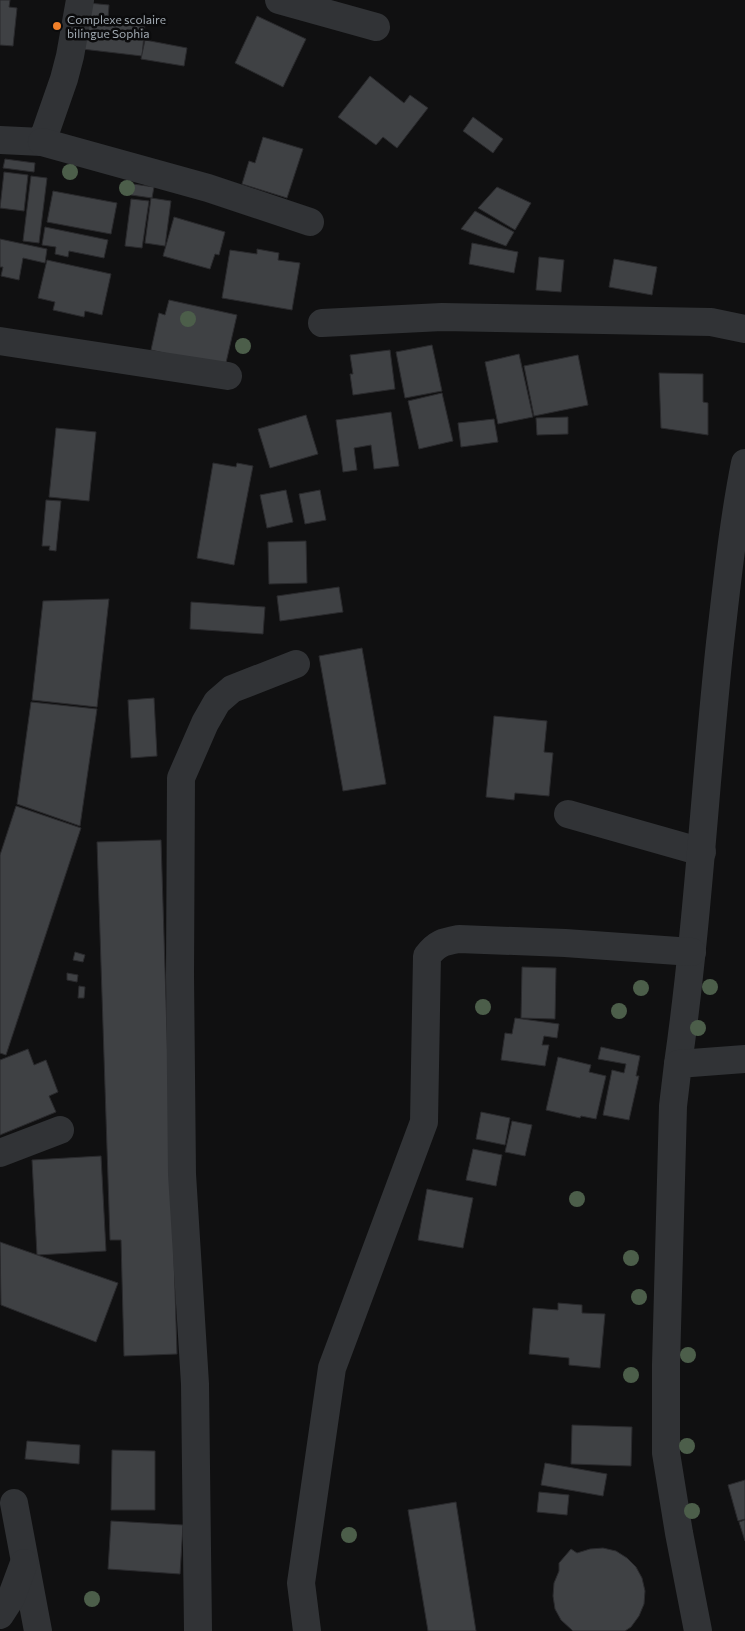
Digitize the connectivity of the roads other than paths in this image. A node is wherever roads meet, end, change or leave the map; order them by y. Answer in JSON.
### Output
{"nodes":[{"id":1,"x":80,"y":0,"type":"edge"},
{"id":2,"x":279,"y":0,"type":"edge"},
{"id":3,"x":376,"y":27,"type":"dead end"},
{"id":4,"x":0,"y":140,"type":"edge"},
{"id":5,"x":42,"y":142,"type":"junction"},
{"id":6,"x":310,"y":222,"type":"dead end"},
{"id":7,"x":322,"y":323,"type":"dead end"},
{"id":8,"x":745,"y":329,"type":"edge"},
{"id":9,"x":0,"y":341,"type":"edge"},
{"id":10,"x":228,"y":376,"type":"dead end"},
{"id":11,"x":745,"y":464,"type":"edge"},
{"id":12,"x":296,"y":664,"type":"dead end"},
{"id":13,"x":568,"y":814,"type":"dead end"},
{"id":14,"x":702,"y":852,"type":"junction"},
{"id":15,"x":692,"y":952,"type":"junction"},
{"id":16,"x":745,"y":1059,"type":"edge"},
{"id":17,"x":678,"y":1064,"type":"junction"},
{"id":18,"x":60,"y":1130,"type":"dead end"},
{"id":19,"x":0,"y":1153,"type":"edge"},
{"id":20,"x":14,"y":1503,"type":"dead end"},
{"id":21,"x":25,"y":1561,"type":"junction"},
{"id":22,"x":0,"y":1615,"type":"edge"},
{"id":23,"x":38,"y":1631,"type":"edge"},
{"id":24,"x":198,"y":1631,"type":"edge"},
{"id":25,"x":307,"y":1631,"type":"edge"},
{"id":26,"x":698,"y":1631,"type":"edge"}],
"edges":[{"from":1,"to":5,"type":"street"},
{"from":2,"to":3,"type":"street"},
{"from":4,"to":5,"type":"street"},
{"from":5,"to":6,"type":"street"},
{"from":7,"to":8,"type":"street"},
{"from":9,"to":10,"type":"street"},
{"from":11,"to":14,"type":"street"},
{"from":12,"to":24,"type":"street"},
{"from":13,"to":14,"type":"street"},
{"from":14,"to":15,"type":"street"},
{"from":15,"to":17,"type":"street"},
{"from":15,"to":25,"type":"street"},
{"from":16,"to":17,"type":"street"},
{"from":17,"to":26,"type":"street"},
{"from":18,"to":19,"type":"street"},
{"from":20,"to":21,"type":"street"},
{"from":21,"to":22,"type":"street"},
{"from":21,"to":23,"type":"street"}]}
